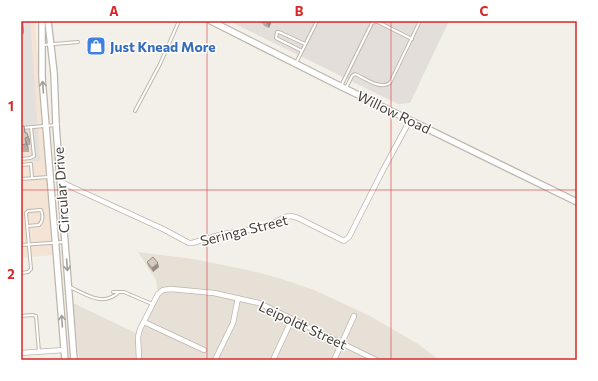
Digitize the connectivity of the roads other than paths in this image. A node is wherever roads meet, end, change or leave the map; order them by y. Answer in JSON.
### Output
{"nodes":[{"id":1,"x":42,"y":21,"type":"edge"},
{"id":2,"x":48,"y":21,"type":"edge"},
{"id":3,"x":180,"y":21,"type":"edge"},
{"id":4,"x":211,"y":21,"type":"edge"},
{"id":5,"x":317,"y":21,"type":"edge"},
{"id":6,"x":420,"y":21,"type":"edge"},
{"id":7,"x":374,"y":22,"type":"edge"},
{"id":8,"x":412,"y":39,"type":"junction"},
{"id":9,"x":78,"y":42,"type":"dead end"},
{"id":10,"x":50,"y":44,"type":"junction"},
{"id":11,"x":305,"y":44,"type":"junction"},
{"id":12,"x":41,"y":45,"type":"junction"},
{"id":13,"x":302,"y":51,"type":"junction"},
{"id":14,"x":296,"y":64,"type":"junction"},
{"id":15,"x":343,"y":88,"type":"junction"},
{"id":16,"x":136,"y":112,"type":"dead end"},
{"id":17,"x":410,"y":120,"type":"junction"},
{"id":18,"x":56,"y":124,"type":"junction"},
{"id":19,"x":46,"y":125,"type":"junction"},
{"id":20,"x":31,"y":127,"type":"junction"},
{"id":21,"x":21,"y":128,"type":"edge"},
{"id":22,"x":21,"y":159,"type":"edge"},
{"id":23,"x":21,"y":165,"type":"edge"},
{"id":24,"x":50,"y":177,"type":"junction"},
{"id":25,"x":32,"y":178,"type":"junction"},
{"id":26,"x":21,"y":179,"type":"edge"},
{"id":27,"x":61,"y":182,"type":"junction"},
{"id":28,"x":577,"y":202,"type":"edge"},
{"id":29,"x":27,"y":226,"type":"junction"},
{"id":30,"x":56,"y":242,"type":"junction"},
{"id":31,"x":65,"y":242,"type":"junction"},
{"id":32,"x":21,"y":245,"type":"edge"},
{"id":33,"x":29,"y":245,"type":"junction"},
{"id":34,"x":21,"y":273,"type":"edge"},
{"id":35,"x":68,"y":287,"type":"junction"},
{"id":36,"x":113,"y":292,"type":"dead end"},
{"id":37,"x":120,"y":292,"type":"junction"},
{"id":38,"x":238,"y":298,"type":"junction"},
{"id":39,"x":152,"y":304,"type":"junction"},
{"id":40,"x":21,"y":316,"type":"edge"},
{"id":41,"x":354,"y":316,"type":"dead end"},
{"id":42,"x":292,"y":319,"type":"junction"},
{"id":43,"x":144,"y":322,"type":"junction"},
{"id":44,"x":342,"y":343,"type":"junction"},
{"id":45,"x":64,"y":350,"type":"junction"},
{"id":46,"x":204,"y":350,"type":"dead end"},
{"id":47,"x":39,"y":352,"type":"junction"},
{"id":48,"x":21,"y":353,"type":"edge"},
{"id":49,"x":65,"y":360,"type":"edge"},
{"id":50,"x":74,"y":360,"type":"edge"},
{"id":51,"x":138,"y":360,"type":"edge"},
{"id":52,"x":215,"y":360,"type":"edge"},
{"id":53,"x":272,"y":360,"type":"edge"},
{"id":54,"x":334,"y":360,"type":"edge"},
{"id":55,"x":376,"y":360,"type":"edge"}],
"edges":[{"from":1,"to":12,"type":"street","name":"Circular Drive"},
{"from":2,"to":10,"type":"street","name":"Circular Drive"},
{"from":3,"to":16,"type":"lane"},
{"from":4,"to":14,"type":"street","name":"Willow Road"},
{"from":5,"to":11,"type":"lane"},
{"from":6,"to":8,"type":"lane"},
{"from":7,"to":8,"type":"lane"},
{"from":7,"to":15,"type":"lane"},
{"from":8,"to":15,"type":"lane"},
{"from":9,"to":10,"type":"lane"},
{"from":10,"to":12,"type":"lane"},
{"from":10,"to":18,"type":"street","name":"Circular Drive"},
{"from":11,"to":13,"type":"lane"},
{"from":11,"to":13,"type":"lane"},
{"from":19,"to":12,"type":"street","name":"Circular Drive","one_way":true},
{"from":13,"to":14,"type":"lane"},
{"from":14,"to":15,"type":"street","name":"Willow Road"},
{"from":15,"to":17,"type":"street","name":"Willow Road"},
{"from":17,"to":27,"type":"street","name":"Seringa Street"},
{"from":17,"to":28,"type":"street","name":"Willow Road"},
{"from":18,"to":19,"type":"lane"},
{"from":18,"to":27,"type":"street","name":"Circular Drive"},
{"from":19,"to":20,"type":"lane"},
{"from":19,"to":24,"type":"street","name":"Circular Drive"},
{"from":20,"to":21,"type":"lane"},
{"from":20,"to":22,"type":"lane"},
{"from":23,"to":25,"type":"lane"},
{"from":24,"to":25,"type":"lane"},
{"from":24,"to":30,"type":"street","name":"Circular Drive"},
{"from":25,"to":26,"type":"lane"},
{"from":27,"to":31,"type":"street","name":"Circular Drive"},
{"from":29,"to":29,"type":"lane"},
{"from":29,"to":33,"type":"lane"},
{"from":30,"to":31,"type":"lane"},
{"from":30,"to":33,"type":"lane"},
{"from":45,"to":30,"type":"street","name":"Circular Drive","one_way":true},
{"from":31,"to":35,"type":"street","name":"Circular Drive","one_way":true},
{"from":32,"to":33,"type":"lane"},
{"from":33,"to":34,"type":"lane"},
{"from":35,"to":37,"type":"lane"},
{"from":35,"to":50,"type":"street","name":"Circular Drive"},
{"from":36,"to":37,"type":"lane"},
{"from":37,"to":39,"type":"lane"},
{"from":38,"to":39,"type":"street","name":"Leipoldt Street"},
{"from":38,"to":42,"type":"street","name":"Leipoldt Street"},
{"from":38,"to":52,"type":"street"},
{"from":39,"to":43,"type":"street","name":"Leipoldt Street"},
{"from":40,"to":47,"type":"lane"},
{"from":41,"to":44,"type":"street"},
{"from":42,"to":44,"type":"street","name":"Leipoldt Street"},
{"from":42,"to":53,"type":"street"},
{"from":43,"to":46,"type":"street"},
{"from":43,"to":51,"type":"street","name":"Leipoldt Street"},
{"from":44,"to":54,"type":"street"},
{"from":44,"to":55,"type":"street","name":"Leipoldt Street"},
{"from":45,"to":47,"type":"street"},
{"from":45,"to":49,"type":"street","name":"Circular Drive"},
{"from":47,"to":48,"type":"street"}]}
